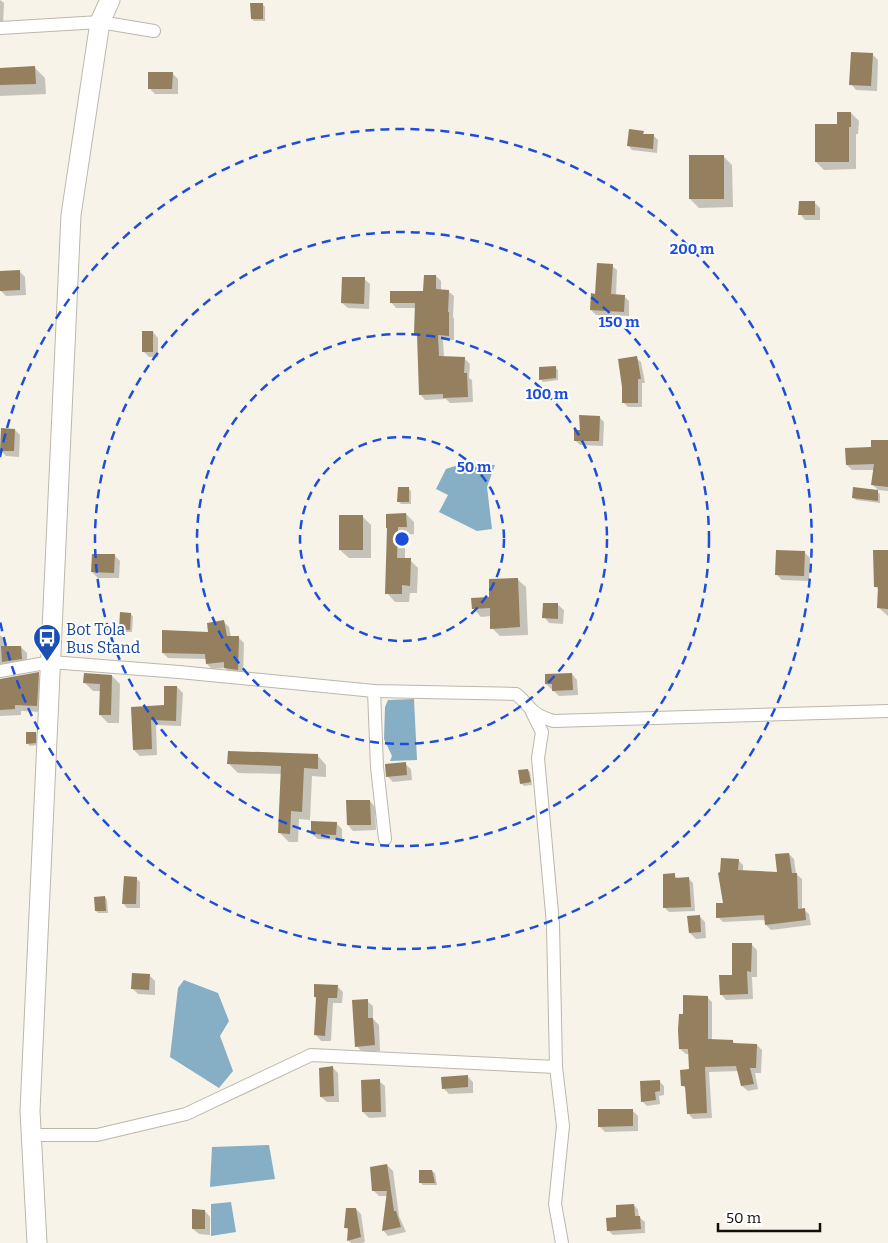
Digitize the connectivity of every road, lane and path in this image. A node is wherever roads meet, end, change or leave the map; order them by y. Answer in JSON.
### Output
{"nodes":[{"id":1,"x":110,"y":0,"type":"edge"},
{"id":2,"x":100,"y":22,"type":"junction"},
{"id":3,"x":0,"y":28,"type":"edge"},
{"id":4,"x":154,"y":31,"type":"dead end"},
{"id":5,"x":51,"y":662,"type":"junction"},
{"id":6,"x":0,"y":671,"type":"edge"},
{"id":7,"x":374,"y":691,"type":"junction"},
{"id":8,"x":531,"y":710,"type":"junction"},
{"id":9,"x":888,"y":711,"type":"edge"},
{"id":10,"x":385,"y":839,"type":"dead end"},
{"id":11,"x":556,"y":1067,"type":"junction"},
{"id":12,"x":32,"y":1135,"type":"junction"},
{"id":13,"x":37,"y":1243,"type":"edge"},
{"id":14,"x":562,"y":1243,"type":"edge"}],
"edges":[{"from":1,"to":2,"type":"main road"},
{"from":2,"to":3,"type":"street"},
{"from":2,"to":4,"type":"street"},
{"from":2,"to":5,"type":"main road"},
{"from":5,"to":6,"type":"street"},
{"from":5,"to":7,"type":"street"},
{"from":5,"to":12,"type":"main road"},
{"from":7,"to":8,"type":"street"},
{"from":7,"to":10,"type":"street"},
{"from":8,"to":9,"type":"street"},
{"from":8,"to":11,"type":"street"},
{"from":11,"to":12,"type":"street"},
{"from":11,"to":14,"type":"street"},
{"from":12,"to":13,"type":"main road"}]}
